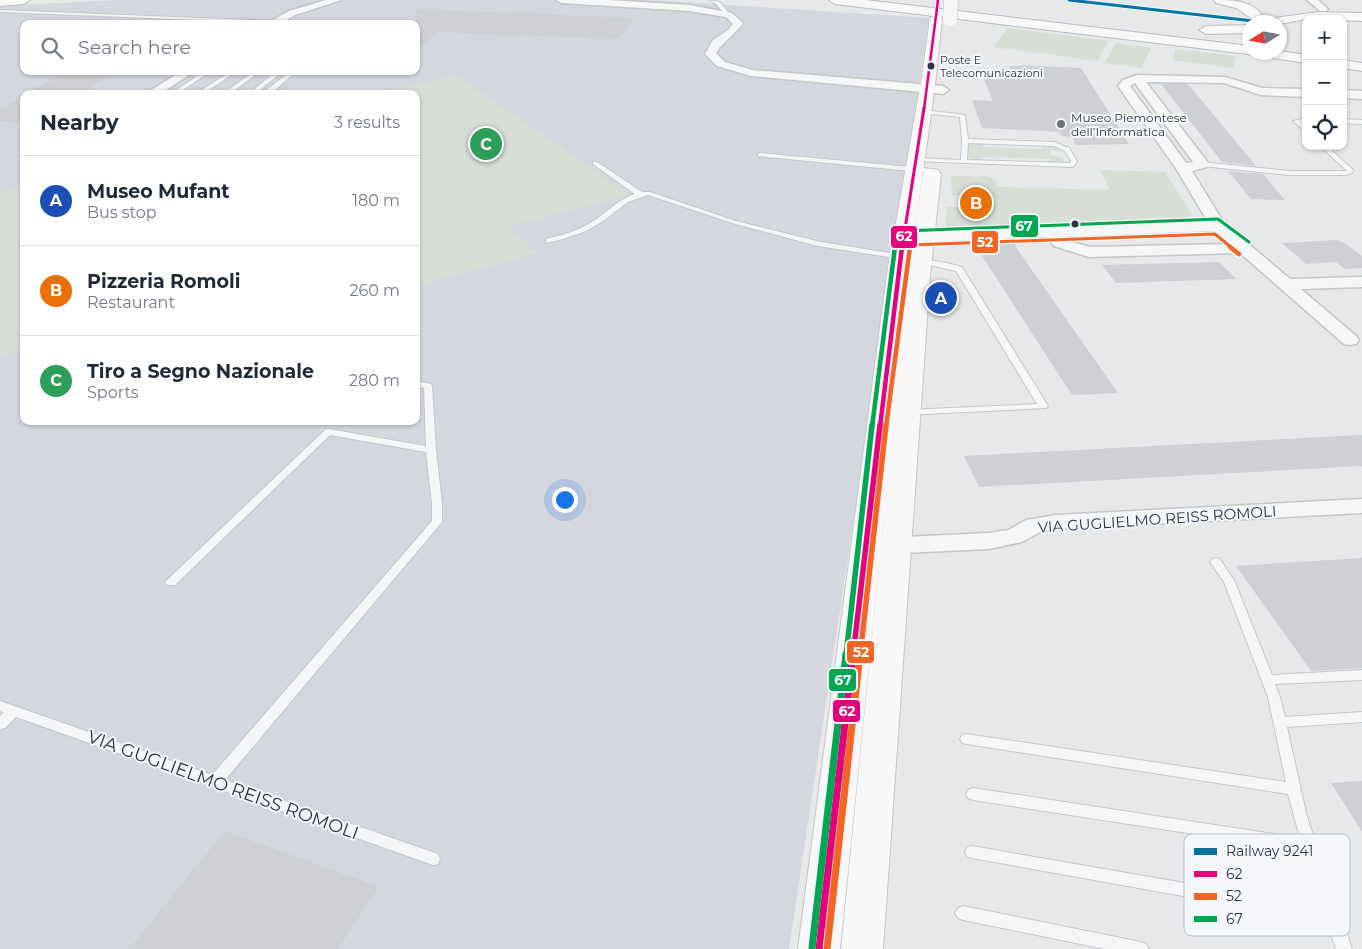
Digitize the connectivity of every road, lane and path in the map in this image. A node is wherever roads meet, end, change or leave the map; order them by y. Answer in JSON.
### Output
{"nodes":[{"id":1,"x":24,"y":0,"type":"edge"},
{"id":2,"x":336,"y":0,"type":"edge"},
{"id":3,"x":560,"y":0,"type":"edge"},
{"id":4,"x":711,"y":0,"type":"edge"},
{"id":5,"x":835,"y":0,"type":"edge"},
{"id":6,"x":883,"y":0,"type":"edge"},
{"id":7,"x":914,"y":0,"type":"edge"},
{"id":8,"x":938,"y":0,"type":"edge"},
{"id":9,"x":951,"y":0,"type":"edge"},
{"id":10,"x":1220,"y":0,"type":"edge"},
{"id":11,"x":1312,"y":0,"type":"edge"},
{"id":12,"x":0,"y":2,"type":"edge"},
{"id":13,"x":1323,"y":9,"type":"dead end"},
{"id":14,"x":0,"y":12,"type":"edge"},
{"id":15,"x":729,"y":15,"type":"junction"},
{"id":16,"x":1251,"y":15,"type":"edge"},
{"id":17,"x":1362,"y":17,"type":"edge"},
{"id":18,"x":943,"y":18,"type":"junction"},
{"id":19,"x":1287,"y":18,"type":"edge"},
{"id":20,"x":198,"y":20,"type":"edge"},
{"id":21,"x":278,"y":20,"type":"edge"},
{"id":22,"x":1110,"y":20,"type":"dead end"},
{"id":23,"x":1193,"y":29,"type":"dead end"},
{"id":24,"x":1242,"y":30,"type":"edge"},
{"id":25,"x":948,"y":37,"type":"dead end"},
{"id":26,"x":1242,"y":43,"type":"edge"},
{"id":27,"x":1287,"y":48,"type":"edge"},
{"id":28,"x":1242,"y":50,"type":"edge"},
{"id":29,"x":1302,"y":50,"type":"edge"},
{"id":30,"x":1287,"y":54,"type":"edge"},
{"id":31,"x":1347,"y":55,"type":"edge"},
{"id":32,"x":1287,"y":56,"type":"edge"},
{"id":33,"x":1302,"y":57,"type":"edge"},
{"id":34,"x":1362,"y":57,"type":"edge"},
{"id":35,"x":1302,"y":58,"type":"edge"},
{"id":36,"x":1347,"y":62,"type":"edge"},
{"id":37,"x":1347,"y":63,"type":"edge"},
{"id":38,"x":1362,"y":63,"type":"edge"},
{"id":39,"x":1362,"y":67,"type":"edge"},
{"id":40,"x":183,"y":75,"type":"edge"},
{"id":41,"x":203,"y":75,"type":"edge"},
{"id":42,"x":229,"y":75,"type":"edge"},
{"id":43,"x":253,"y":75,"type":"edge"},
{"id":44,"x":276,"y":75,"type":"edge"},
{"id":45,"x":290,"y":75,"type":"edge"},
{"id":46,"x":1138,"y":78,"type":"junction"},
{"id":47,"x":938,"y":83,"type":"junction"},
{"id":48,"x":158,"y":90,"type":"edge"},
{"id":49,"x":179,"y":90,"type":"edge"},
{"id":50,"x":205,"y":90,"type":"edge"},
{"id":51,"x":231,"y":90,"type":"edge"},
{"id":52,"x":255,"y":90,"type":"edge"},
{"id":53,"x":272,"y":90,"type":"edge"},
{"id":54,"x":1302,"y":93,"type":"edge"},
{"id":55,"x":1347,"y":94,"type":"edge"},
{"id":56,"x":1362,"y":95,"type":"edge"},
{"id":57,"x":932,"y":112,"type":"junction"},
{"id":58,"x":1302,"y":120,"type":"edge"},
{"id":59,"x":1347,"y":121,"type":"edge"},
{"id":60,"x":1362,"y":122,"type":"edge"},
{"id":61,"x":1302,"y":126,"type":"edge"},
{"id":62,"x":965,"y":141,"type":"junction"},
{"id":63,"x":1327,"y":150,"type":"edge"},
{"id":64,"x":760,"y":155,"type":"dead end"},
{"id":65,"x":964,"y":162,"type":"junction"},
{"id":66,"x":595,"y":163,"type":"dead end"},
{"id":67,"x":1202,"y":164,"type":"junction"},
{"id":68,"x":924,"y":166,"type":"junction"},
{"id":69,"x":1184,"y":170,"type":"junction"},
{"id":70,"x":639,"y":193,"type":"junction"},
{"id":71,"x":1218,"y":226,"type":"junction"},
{"id":72,"x":1051,"y":233,"type":"junction"},
{"id":73,"x":549,"y":241,"type":"dead end"},
{"id":74,"x":912,"y":248,"type":"junction"},
{"id":75,"x":1244,"y":248,"type":"junction"},
{"id":76,"x":1362,"y":282,"type":"edge"},
{"id":77,"x":1286,"y":284,"type":"junction"},
{"id":78,"x":1350,"y":340,"type":"dead end"},
{"id":79,"x":420,"y":385,"type":"edge"},
{"id":80,"x":894,"y":411,"type":"junction"},
{"id":81,"x":327,"y":425,"type":"edge"},
{"id":82,"x":328,"y":432,"type":"junction"},
{"id":83,"x":431,"y":450,"type":"junction"},
{"id":84,"x":1362,"y":506,"type":"edge"},
{"id":85,"x":881,"y":546,"type":"junction"},
{"id":86,"x":1216,"y":562,"type":"dead end"},
{"id":87,"x":171,"y":582,"type":"dead end"},
{"id":88,"x":1362,"y":675,"type":"edge"},
{"id":89,"x":1268,"y":680,"type":"junction"},
{"id":90,"x":0,"y":706,"type":"edge"},
{"id":91,"x":14,"y":711,"type":"junction"},
{"id":92,"x":1362,"y":717,"type":"edge"},
{"id":93,"x":1279,"y":722,"type":"junction"},
{"id":94,"x":0,"y":724,"type":"edge"},
{"id":95,"x":967,"y":738,"type":"dead end"},
{"id":96,"x":214,"y":782,"type":"junction"},
{"id":97,"x":1294,"y":789,"type":"junction"},
{"id":98,"x":974,"y":794,"type":"dead end"},
{"id":99,"x":1232,"y":834,"type":"edge"},
{"id":100,"x":1307,"y":834,"type":"edge"},
{"id":101,"x":972,"y":852,"type":"dead end"},
{"id":102,"x":433,"y":859,"type":"dead end"},
{"id":103,"x":1184,"y":890,"type":"edge"},
{"id":104,"x":963,"y":913,"type":"dead end"},
{"id":105,"x":1340,"y":936,"type":"edge"},
{"id":106,"x":819,"y":949,"type":"edge"},
{"id":107,"x":862,"y":949,"type":"edge"},
{"id":108,"x":1141,"y":949,"type":"edge"},
{"id":109,"x":1344,"y":949,"type":"edge"}],
"edges":[{"from":1,"to":12,"type":"main road"},
{"from":2,"to":21,"type":"street"},
{"from":3,"to":15,"type":"street"},
{"from":4,"to":15,"type":"lane"},
{"from":5,"to":28,"type":"main road"},
{"from":6,"to":26,"type":"main road"},
{"from":7,"to":22,"type":"main road"},
{"from":8,"to":18,"type":"main road"},
{"from":9,"to":18,"type":"main road","bridge":true},
{"from":10,"to":16,"type":"main road"},
{"from":11,"to":13,"type":"street"},
{"from":14,"to":20,"type":"lane"},
{"from":15,"to":47,"type":"street"},
{"from":17,"to":19,"type":"main road"},
{"from":18,"to":25,"type":"main road"},
{"from":18,"to":47,"type":"main road"},
{"from":23,"to":24,"type":"main road"},
{"from":27,"to":29,"type":"main road"},
{"from":30,"to":33,"type":"main road"},
{"from":31,"to":34,"type":"main road"},
{"from":32,"to":35,"type":"main road"},
{"from":36,"to":38,"type":"main road"},
{"from":37,"to":39,"type":"main road"},
{"from":40,"to":48,"type":"street"},
{"from":41,"to":49,"type":"lane"},
{"from":42,"to":50,"type":"lane"},
{"from":43,"to":51,"type":"lane"},
{"from":44,"to":52,"type":"lane"},
{"from":45,"to":53,"type":"lane"},
{"from":46,"to":54,"type":"street"},
{"from":46,"to":67,"type":"street"},
{"from":46,"to":69,"type":"street"},
{"from":47,"to":57,"type":"main road"},
{"from":55,"to":56,"type":"street"},
{"from":57,"to":62,"type":"lane"},
{"from":57,"to":68,"type":"main road"},
{"from":58,"to":61,"type":"lane"},
{"from":59,"to":60,"type":"lane"},
{"from":62,"to":65,"type":"lane"},
{"from":62,"to":65,"type":"lane"},
{"from":63,"to":67,"type":"lane"},
{"from":64,"to":68,"type":"lane"},
{"from":65,"to":68,"type":"lane"},
{"from":66,"to":70,"type":"lane"},
{"from":67,"to":69,"type":"street"},
{"from":68,"to":74,"type":"main road"},
{"from":69,"to":71,"type":"street"},
{"from":70,"to":73,"type":"lane"},
{"from":70,"to":74,"type":"lane"},
{"from":71,"to":72,"type":"street"},
{"from":71,"to":75,"type":"street"},
{"from":72,"to":74,"type":"street"},
{"from":72,"to":75,"type":"street"},
{"from":74,"to":80,"type":"main road"},
{"from":74,"to":80,"type":"lane"},
{"from":75,"to":77,"type":"street"},
{"from":76,"to":77,"type":"street"},
{"from":77,"to":78,"type":"street"},
{"from":79,"to":83,"type":"lane"},
{"from":80,"to":85,"type":"main road"},
{"from":81,"to":82,"type":"lane"},
{"from":82,"to":83,"type":"lane"},
{"from":82,"to":87,"type":"lane"},
{"from":83,"to":96,"type":"lane"},
{"from":84,"to":85,"type":"street","name":"VIA GUGLIELMO REISS ROMOLI"},
{"from":85,"to":106,"type":"main road"},
{"from":85,"to":107,"type":"main road"},
{"from":86,"to":89,"type":"lane"},
{"from":88,"to":89,"type":"lane"},
{"from":89,"to":93,"type":"lane"},
{"from":90,"to":91,"type":"lane","name":"VIA GUGLIELMO REISS ROMOLI"},
{"from":91,"to":94,"type":"lane"},
{"from":91,"to":96,"type":"lane","name":"VIA GUGLIELMO REISS ROMOLI"},
{"from":92,"to":93,"type":"lane"},
{"from":93,"to":97,"type":"lane"},
{"from":95,"to":97,"type":"lane"},
{"from":96,"to":102,"type":"lane","name":"VIA GUGLIELMO REISS ROMOLI"},
{"from":97,"to":100,"type":"lane"},
{"from":98,"to":99,"type":"lane"},
{"from":101,"to":103,"type":"lane"},
{"from":104,"to":108,"type":"lane"},
{"from":105,"to":109,"type":"lane"}]}
